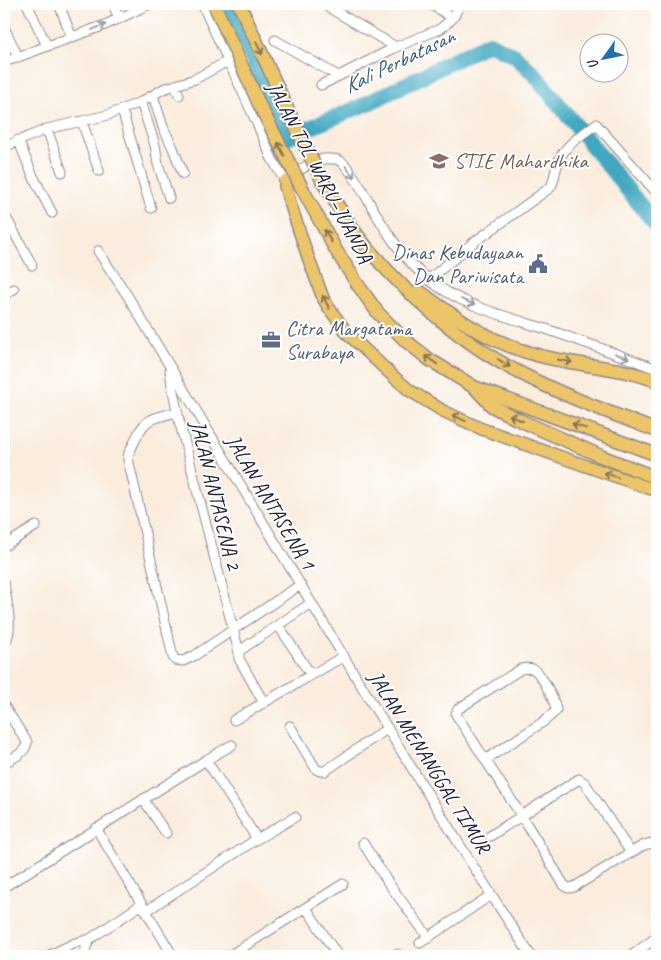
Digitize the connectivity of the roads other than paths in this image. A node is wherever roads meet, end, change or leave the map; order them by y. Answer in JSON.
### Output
{"nodes":[{"id":1,"x":28,"y":4,"type":"edge"},
{"id":2,"x":59,"y":4,"type":"edge"},
{"id":3,"x":113,"y":4,"type":"edge"},
{"id":4,"x":150,"y":4,"type":"edge"},
{"id":5,"x":202,"y":4,"type":"edge"},
{"id":6,"x":214,"y":4,"type":"edge"},
{"id":7,"x":239,"y":4,"type":"edge"},
{"id":8,"x":323,"y":4,"type":"edge"},
{"id":9,"x":430,"y":4,"type":"edge"},
{"id":10,"x":460,"y":4,"type":"edge"},
{"id":11,"x":453,"y":18,"type":"junction"},
{"id":12,"x":119,"y":19,"type":"junction"},
{"id":13,"x":4,"y":27,"type":"edge"},
{"id":14,"x":72,"y":38,"type":"junction"},
{"id":15,"x":275,"y":40,"type":"dead end"},
{"id":16,"x":47,"y":46,"type":"junction"},
{"id":17,"x":396,"y":47,"type":"junction"},
{"id":18,"x":18,"y":57,"type":"junction"},
{"id":19,"x":228,"y":61,"type":"junction"},
{"id":20,"x":4,"y":62,"type":"edge"},
{"id":21,"x":338,"y":76,"type":"junction"},
{"id":22,"x":175,"y":85,"type":"junction"},
{"id":23,"x":320,"y":85,"type":"dead end"},
{"id":24,"x":153,"y":95,"type":"junction"},
{"id":25,"x":179,"y":96,"type":"dead end"},
{"id":26,"x":141,"y":102,"type":"junction"},
{"id":27,"x":122,"y":110,"type":"junction"},
{"id":28,"x":82,"y":122,"type":"junction"},
{"id":29,"x":47,"y":129,"type":"junction"},
{"id":30,"x":18,"y":140,"type":"junction"},
{"id":31,"x":4,"y":147,"type":"edge"},
{"id":32,"x":98,"y":171,"type":"dead end"},
{"id":33,"x":62,"y":172,"type":"dead end"},
{"id":34,"x":183,"y":174,"type":"dead end"},
{"id":35,"x":285,"y":181,"type":"junction"},
{"id":36,"x":657,"y":193,"type":"edge"},
{"id":37,"x":169,"y":198,"type":"dead end"},
{"id":38,"x":150,"y":208,"type":"dead end"},
{"id":39,"x":52,"y":213,"type":"dead end"},
{"id":40,"x":4,"y":214,"type":"edge"},
{"id":41,"x":98,"y":250,"type":"dead end"},
{"id":42,"x":32,"y":265,"type":"dead end"},
{"id":43,"x":384,"y":266,"type":"junction"},
{"id":44,"x":428,"y":280,"type":"junction"},
{"id":45,"x":14,"y":288,"type":"dead end"},
{"id":46,"x":4,"y":295,"type":"edge"},
{"id":47,"x":170,"y":367,"type":"junction"},
{"id":48,"x":657,"y":369,"type":"edge"},
{"id":49,"x":657,"y":381,"type":"edge"},
{"id":50,"x":474,"y":387,"type":"junction"},
{"id":51,"x":177,"y":412,"type":"junction"},
{"id":52,"x":657,"y":431,"type":"edge"},
{"id":53,"x":657,"y":455,"type":"edge"},
{"id":54,"x":657,"y":478,"type":"edge"},
{"id":55,"x":657,"y":491,"type":"edge"},
{"id":56,"x":36,"y":526,"type":"dead end"},
{"id":57,"x":4,"y":546,"type":"edge"},
{"id":58,"x":4,"y":584,"type":"edge"},
{"id":59,"x":300,"y":585,"type":"junction"},
{"id":60,"x":311,"y":603,"type":"junction"},
{"id":61,"x":278,"y":625,"type":"junction"},
{"id":62,"x":233,"y":630,"type":"junction"},
{"id":63,"x":4,"y":643,"type":"edge"},
{"id":64,"x":239,"y":652,"type":"junction"},
{"id":65,"x":344,"y":656,"type":"junction"},
{"id":66,"x":310,"y":675,"type":"junction"},
{"id":67,"x":264,"y":703,"type":"junction"},
{"id":68,"x":4,"y":706,"type":"edge"},
{"id":69,"x":234,"y":720,"type":"dead end"},
{"id":70,"x":290,"y":726,"type":"dead end"},
{"id":71,"x":388,"y":728,"type":"junction"},
{"id":72,"x":232,"y":745,"type":"dead end"},
{"id":73,"x":206,"y":760,"type":"junction"},
{"id":74,"x":485,"y":760,"type":"junction"},
{"id":75,"x":4,"y":763,"type":"edge"},
{"id":76,"x":143,"y":798,"type":"junction"},
{"id":77,"x":521,"y":815,"type":"junction"},
{"id":78,"x":295,"y":817,"type":"dead end"},
{"id":79,"x":96,"y":828,"type":"junction"},
{"id":80,"x":166,"y":833,"type":"dead end"},
{"id":81,"x":490,"y":836,"type":"dead end"},
{"id":82,"x":257,"y":839,"type":"junction"},
{"id":83,"x":362,"y":843,"type":"dead end"},
{"id":84,"x":657,"y":846,"type":"edge"},
{"id":85,"x":631,"y":853,"type":"junction"},
{"id":86,"x":343,"y":884,"type":"dead end"},
{"id":87,"x":4,"y":887,"type":"edge"},
{"id":88,"x":491,"y":896,"type":"junction"},
{"id":89,"x":144,"y":908,"type":"junction"},
{"id":90,"x":306,"y":908,"type":"junction"},
{"id":91,"x":429,"y":938,"type":"junction"},
{"id":92,"x":657,"y":938,"type":"edge"},
{"id":93,"x":90,"y":939,"type":"junction"},
{"id":94,"x":420,"y":943,"type":"dead end"},
{"id":95,"x":50,"y":955,"type":"dead end"},
{"id":96,"x":85,"y":956,"type":"edge"},
{"id":97,"x":173,"y":956,"type":"edge"},
{"id":98,"x":229,"y":956,"type":"edge"},
{"id":99,"x":338,"y":956,"type":"edge"},
{"id":100,"x":531,"y":956,"type":"edge"},
{"id":101,"x":631,"y":956,"type":"edge"}],
"edges":[{"from":1,"to":16,"type":"street"},
{"from":2,"to":14,"type":"street"},
{"from":3,"to":12,"type":"street"},
{"from":4,"to":12,"type":"street"},
{"from":5,"to":19,"type":"street"},
{"from":50,"to":6,"type":"highway","name":"JALAN TOL WARU–JUANDA","one_way":true,"bridge":true},
{"from":7,"to":43,"type":"highway","name":"JALAN TOL WARU–JUANDA","one_way":true,"bridge":true},
{"from":8,"to":17,"type":"street"},
{"from":9,"to":11,"type":"street"},
{"from":10,"to":11,"type":"street"},
{"from":11,"to":17,"type":"street"},
{"from":14,"to":12,"type":"street","one_way":true},
{"from":13,"to":18,"type":"street"},
{"from":14,"to":16,"type":"street"},
{"from":15,"to":21,"type":"street"},
{"from":16,"to":18,"type":"street"},
{"from":17,"to":21,"type":"street"},
{"from":18,"to":20,"type":"street"},
{"from":19,"to":22,"type":"street"},
{"from":19,"to":35,"type":"street"},
{"from":21,"to":23,"type":"street"},
{"from":22,"to":24,"type":"street"},
{"from":22,"to":25,"type":"street"},
{"from":24,"to":26,"type":"street"},
{"from":24,"to":34,"type":"street"},
{"from":26,"to":27,"type":"street"},
{"from":26,"to":37,"type":"street"},
{"from":27,"to":28,"type":"street"},
{"from":27,"to":38,"type":"street"},
{"from":28,"to":29,"type":"street"},
{"from":28,"to":32,"type":"street"},
{"from":29,"to":30,"type":"street"},
{"from":29,"to":33,"type":"street"},
{"from":30,"to":31,"type":"street"},
{"from":30,"to":39,"type":"street"},
{"from":35,"to":44,"type":"street","one_way":true},
{"from":55,"to":35,"type":"main road","one_way":true},
{"from":36,"to":44,"type":"street"},
{"from":40,"to":42,"type":"street"},
{"from":41,"to":47,"type":"street","name":"JALAN ANTASENA 1"},
{"from":43,"to":49,"type":"highway","one_way":true},
{"from":43,"to":52,"type":"highway","name":"JALAN TOL WARU–JUANDA","one_way":true},
{"from":44,"to":48,"type":"street","one_way":true},
{"from":45,"to":46,"type":"street"},
{"from":47,"to":51,"type":"street","name":"JALAN ANTASENA 2"},
{"from":47,"to":59,"type":"street","name":"JALAN ANTASENA 1"},
{"from":53,"to":50,"type":"highway","name":"JALAN TOL WARU–JUANDA","one_way":true},
{"from":54,"to":50,"type":"highway","one_way":true},
{"from":51,"to":62,"type":"street","name":"JALAN ANTASENA 2"},
{"from":51,"to":62,"type":"street","name":"JALAN ANTASENA 1"},
{"from":56,"to":57,"type":"street"},
{"from":58,"to":63,"type":"street"},
{"from":59,"to":60,"type":"street","name":"JALAN MENANGGAL TIMUR"},
{"from":59,"to":62,"type":"street","name":"JALAN ANTASENA 1"},
{"from":60,"to":61,"type":"street"},
{"from":60,"to":65,"type":"street","name":"JALAN MENANGGAL TIMUR"},
{"from":61,"to":64,"type":"street"},
{"from":61,"to":66,"type":"street"},
{"from":62,"to":64,"type":"street","name":"JALAN ANTASENA 2"},
{"from":64,"to":67,"type":"street","name":"JALAN ANTASENA 2"},
{"from":65,"to":66,"type":"street"},
{"from":65,"to":71,"type":"street","name":"JALAN MENANGGAL TIMUR"},
{"from":66,"to":67,"type":"street"},
{"from":67,"to":69,"type":"street"},
{"from":68,"to":75,"type":"street"},
{"from":70,"to":71,"type":"street"},
{"from":71,"to":88,"type":"street","name":"JALAN MENANGGAL TIMUR"},
{"from":72,"to":73,"type":"street"},
{"from":73,"to":76,"type":"street"},
{"from":73,"to":82,"type":"street"},
{"from":74,"to":74,"type":"street"},
{"from":74,"to":77,"type":"street"},
{"from":76,"to":79,"type":"street"},
{"from":76,"to":80,"type":"street"},
{"from":77,"to":81,"type":"street"},
{"from":77,"to":85,"type":"street"},
{"from":77,"to":85,"type":"street"},
{"from":78,"to":82,"type":"street"},
{"from":79,"to":87,"type":"street"},
{"from":79,"to":89,"type":"street"},
{"from":82,"to":89,"type":"street"},
{"from":83,"to":91,"type":"street"},
{"from":84,"to":85,"type":"street"},
{"from":86,"to":90,"type":"street"},
{"from":88,"to":91,"type":"street"},
{"from":88,"to":100,"type":"street","name":"JALAN MENANGGAL TIMUR"},
{"from":89,"to":93,"type":"street"},
{"from":89,"to":97,"type":"street"},
{"from":90,"to":98,"type":"street"},
{"from":90,"to":99,"type":"street"},
{"from":91,"to":94,"type":"street"},
{"from":92,"to":101,"type":"street"},
{"from":93,"to":95,"type":"street"},
{"from":93,"to":96,"type":"street"}]}
